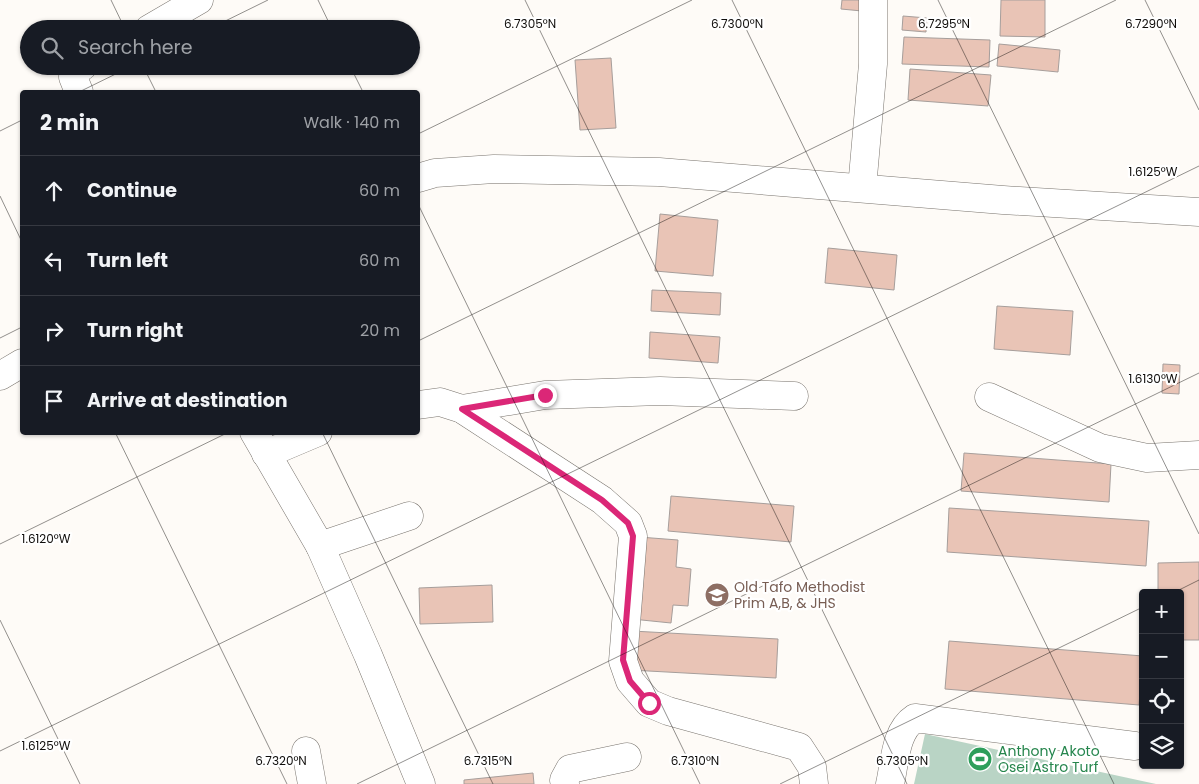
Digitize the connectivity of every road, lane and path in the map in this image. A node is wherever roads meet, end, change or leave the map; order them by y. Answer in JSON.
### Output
{"nodes":[{"id":1,"x":200,"y":0,"type":"edge"},
{"id":2,"x":873,"y":0,"type":"edge"},
{"id":3,"x":165,"y":20,"type":"edge"},
{"id":4,"x":74,"y":75,"type":"edge"},
{"id":5,"x":78,"y":90,"type":"edge"},
{"id":6,"x":420,"y":178,"type":"edge"},
{"id":7,"x":862,"y":188,"type":"junction"},
{"id":8,"x":1199,"y":212,"type":"edge"},
{"id":9,"x":20,"y":364,"type":"edge"},
{"id":10,"x":0,"y":376,"type":"edge"},
{"id":11,"x":794,"y":396,"type":"dead end"},
{"id":12,"x":989,"y":398,"type":"dead end"},
{"id":13,"x":420,"y":405,"type":"edge"},
{"id":14,"x":462,"y":409,"type":"junction"},
{"id":15,"x":302,"y":435,"type":"edge"},
{"id":16,"x":260,"y":443,"type":"edge"},
{"id":17,"x":1199,"y":455,"type":"edge"},
{"id":18,"x":409,"y":516,"type":"dead end"},
{"id":19,"x":320,"y":546,"type":"junction"},
{"id":20,"x":1135,"y":746,"type":"dead end"},
{"id":21,"x":306,"y":750,"type":"dead end"},
{"id":22,"x":627,"y":757,"type":"dead end"},
{"id":23,"x":312,"y":784,"type":"edge"},
{"id":24,"x":420,"y":784,"type":"edge"},
{"id":25,"x":565,"y":784,"type":"edge"},
{"id":26,"x":814,"y":784,"type":"edge"},
{"id":27,"x":890,"y":784,"type":"edge"}],
"edges":[{"from":1,"to":3,"type":"street"},
{"from":2,"to":7,"type":"street"},
{"from":4,"to":5,"type":"street"},
{"from":6,"to":7,"type":"street"},
{"from":7,"to":8,"type":"street"},
{"from":9,"to":10,"type":"street"},
{"from":11,"to":14,"type":"street"},
{"from":12,"to":17,"type":"street"},
{"from":13,"to":14,"type":"street"},
{"from":14,"to":26,"type":"street"},
{"from":15,"to":16,"type":"street"},
{"from":16,"to":19,"type":"street"},
{"from":18,"to":19,"type":"street"},
{"from":19,"to":24,"type":"street"},
{"from":20,"to":27,"type":"street"},
{"from":21,"to":23,"type":"street"},
{"from":22,"to":25,"type":"street"}]}
